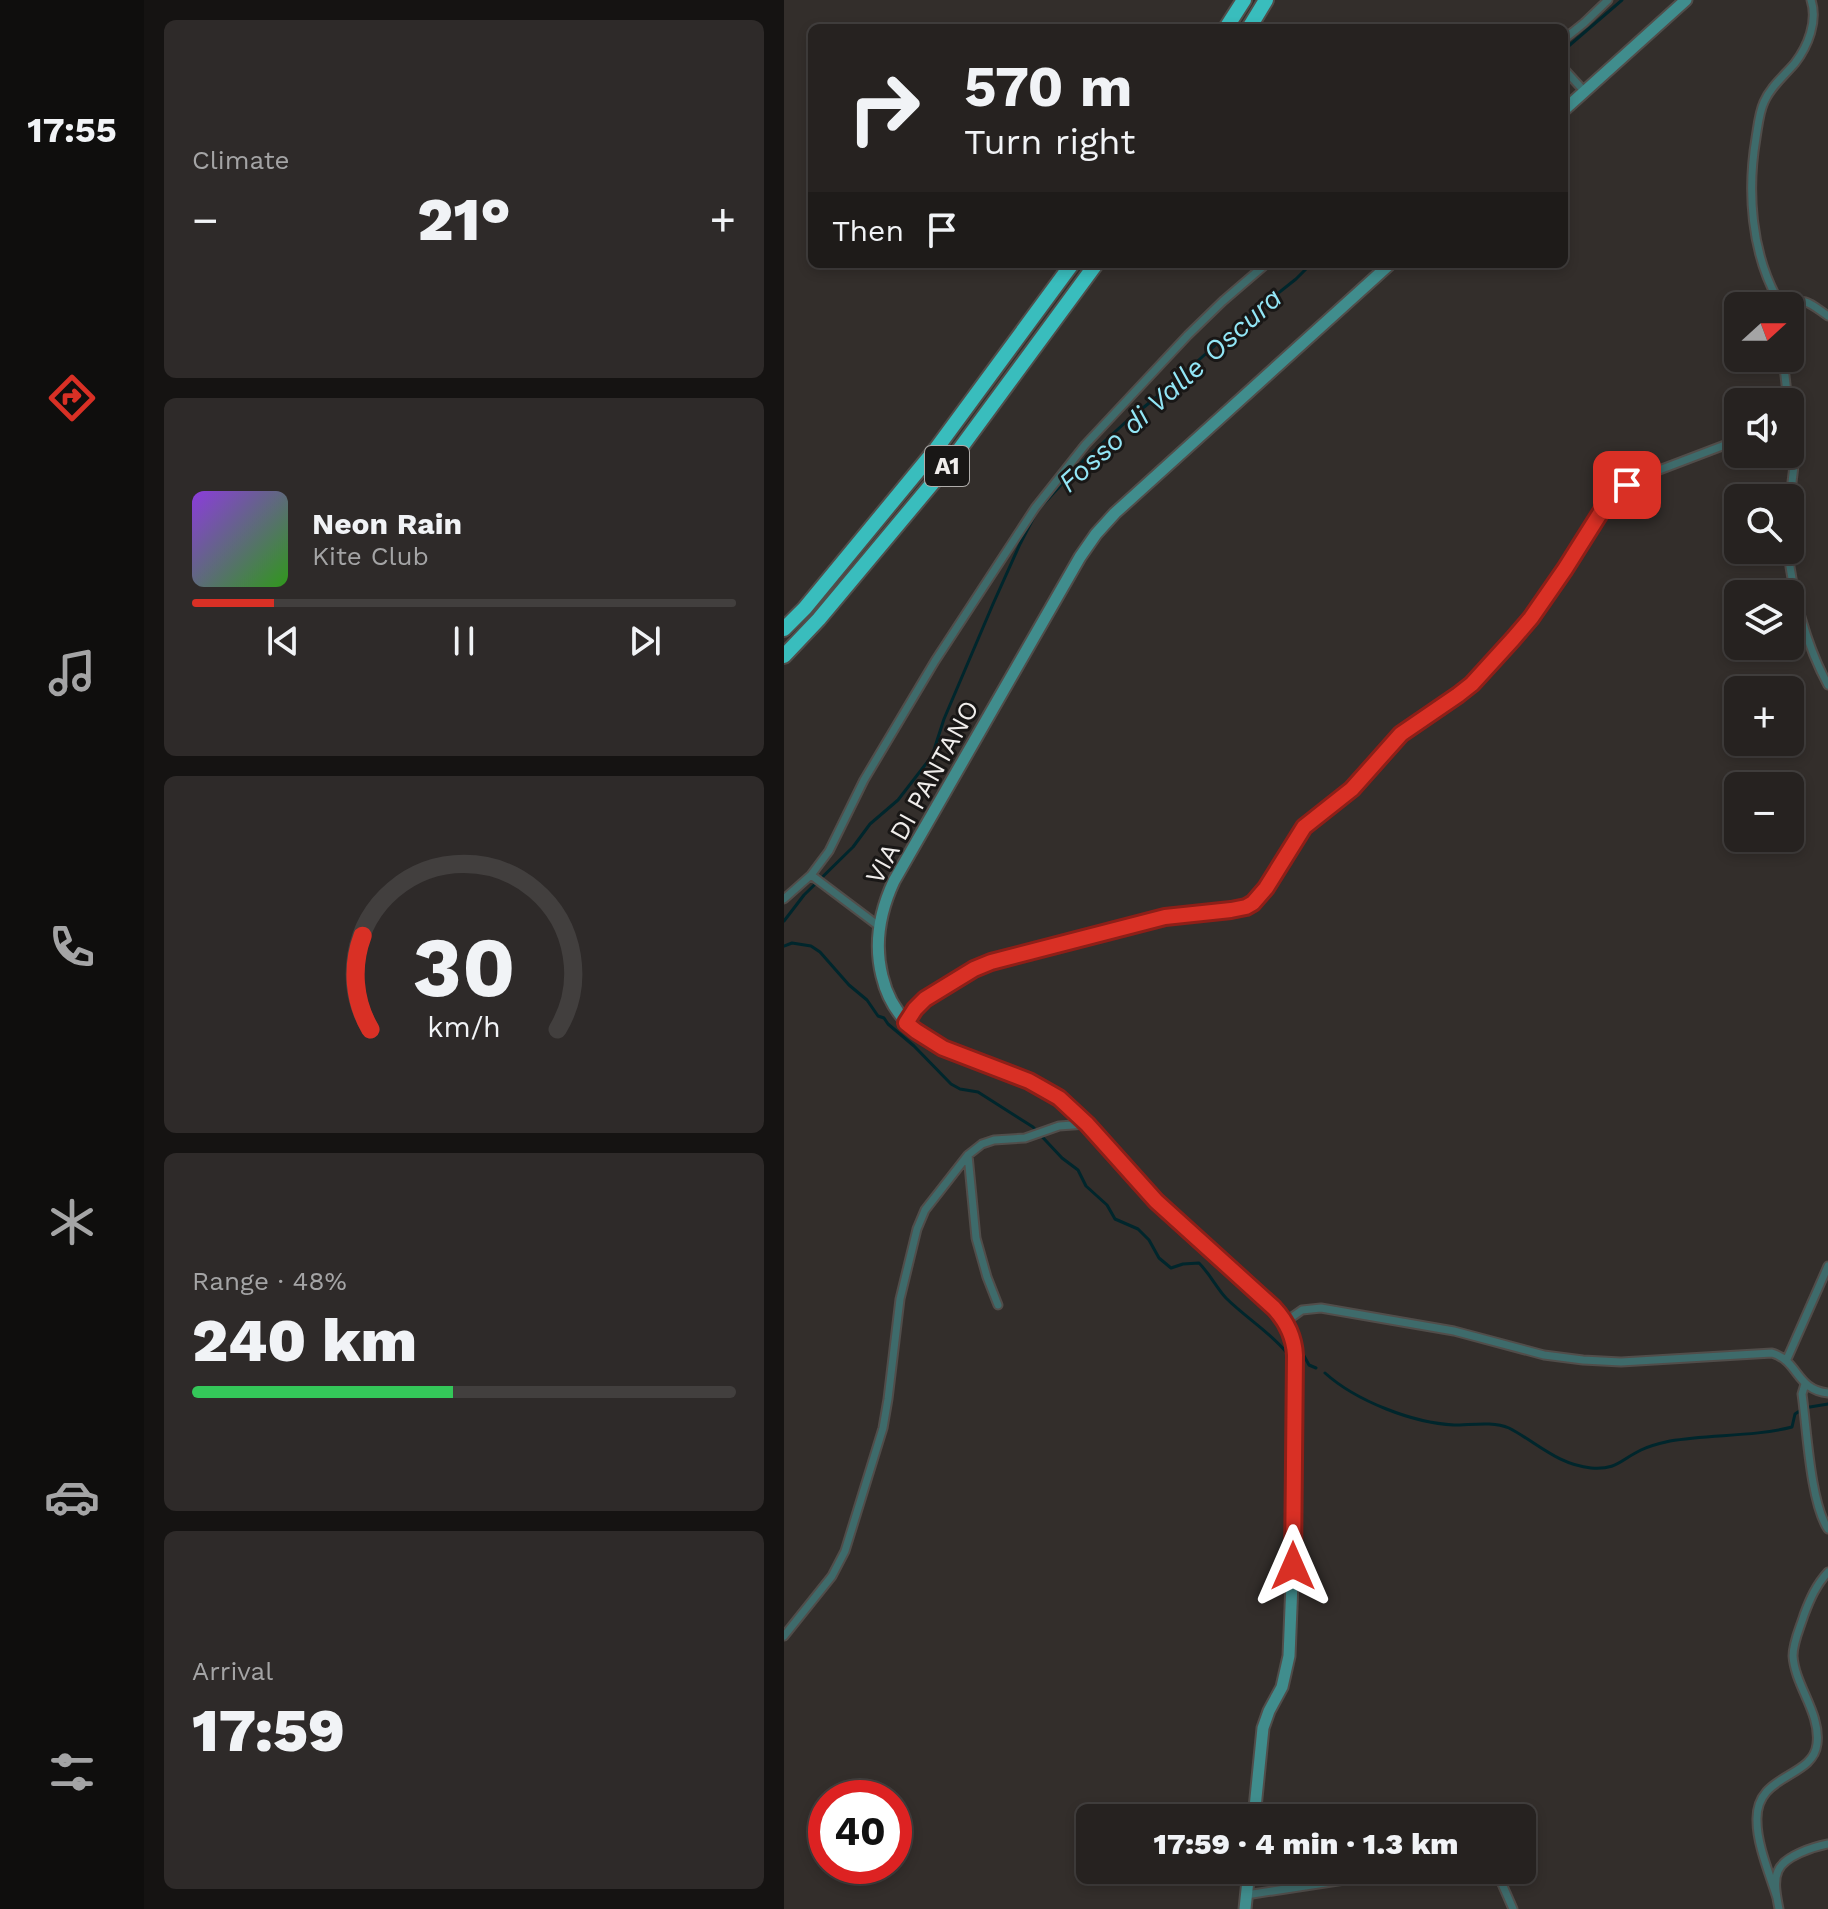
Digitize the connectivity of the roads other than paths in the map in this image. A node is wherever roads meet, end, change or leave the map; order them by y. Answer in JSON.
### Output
{"nodes":[{"id":1,"x":1244,"y":0,"type":"edge"},
{"id":2,"x":1266,"y":0,"type":"edge"},
{"id":3,"x":1608,"y":0,"type":"edge"},
{"id":4,"x":1686,"y":0,"type":"edge"},
{"id":5,"x":1811,"y":0,"type":"edge"},
{"id":6,"x":1229,"y":24,"type":"edge"},
{"id":7,"x":1251,"y":24,"type":"edge"},
{"id":8,"x":1568,"y":36,"type":"edge"},
{"id":9,"x":1568,"y":73,"type":"edge"},
{"id":10,"x":1585,"y":92,"type":"junction"},
{"id":11,"x":1568,"y":107,"type":"edge"},
{"id":12,"x":1069,"y":268,"type":"edge"},
{"id":13,"x":1093,"y":268,"type":"edge"},
{"id":14,"x":1261,"y":268,"type":"edge"},
{"id":15,"x":1386,"y":268,"type":"edge"},
{"id":16,"x":1775,"y":292,"type":"edge"},
{"id":17,"x":1804,"y":301,"type":"edge"},
{"id":18,"x":1828,"y":316,"type":"edge"},
{"id":19,"x":1724,"y":445,"type":"edge"},
{"id":20,"x":1790,"y":564,"type":"edge"},
{"id":21,"x":784,"y":629,"type":"edge"},
{"id":22,"x":784,"y":656,"type":"edge"},
{"id":23,"x":1828,"y":685,"type":"edge"},
{"id":24,"x":811,"y":875,"type":"junction"},
{"id":25,"x":784,"y":899,"type":"edge"},
{"id":26,"x":880,"y":927,"type":"junction"},
{"id":27,"x":906,"y":1023,"type":"junction"},
{"id":28,"x":1087,"y":1124,"type":"junction"},
{"id":29,"x":968,"y":1155,"type":"junction"},
{"id":30,"x":1828,"y":1266,"type":"edge"},
{"id":31,"x":998,"y":1305,"type":"dead end"},
{"id":32,"x":1285,"y":1322,"type":"junction"},
{"id":33,"x":1787,"y":1359,"type":"junction"},
{"id":34,"x":1805,"y":1384,"type":"junction"},
{"id":35,"x":1828,"y":1393,"type":"edge"},
{"id":36,"x":1828,"y":1529,"type":"edge"},
{"id":37,"x":1828,"y":1572,"type":"edge"},
{"id":38,"x":784,"y":1636,"type":"edge"},
{"id":39,"x":1255,"y":1804,"type":"edge"},
{"id":40,"x":1828,"y":1844,"type":"edge"},
{"id":41,"x":1247,"y":1884,"type":"edge"},
{"id":42,"x":1317,"y":1884,"type":"edge"},
{"id":43,"x":1502,"y":1884,"type":"edge"},
{"id":44,"x":1246,"y":1895,"type":"junction"},
{"id":45,"x":1777,"y":1898,"type":"junction"},
{"id":46,"x":1245,"y":1909,"type":"edge"},
{"id":47,"x":1513,"y":1909,"type":"edge"},
{"id":48,"x":1779,"y":1909,"type":"edge"}],
"edges":[{"from":1,"to":6,"type":"highway"},
{"from":2,"to":7,"type":"highway"},
{"from":3,"to":8,"type":"street"},
{"from":4,"to":10,"type":"street"},
{"from":5,"to":16,"type":"street"},
{"from":9,"to":10,"type":"street"},
{"from":10,"to":11,"type":"street"},
{"from":12,"to":21,"type":"highway","number":"A1"},
{"from":13,"to":22,"type":"highway","number":"A1"},
{"from":14,"to":24,"type":"street"},
{"from":15,"to":26,"type":"street","name":"VIA DI PANTANO"},
{"from":17,"to":18,"type":"street"},
{"from":19,"to":27,"type":"street"},
{"from":20,"to":23,"type":"street"},
{"from":24,"to":25,"type":"street"},
{"from":24,"to":26,"type":"street"},
{"from":26,"to":27,"type":"street","name":"VIA DI PANTANO"},
{"from":27,"to":28,"type":"street","name":"VIA DI PANTANO"},
{"from":28,"to":29,"type":"street"},
{"from":28,"to":32,"type":"street","name":"VIA DI PANTANO"},
{"from":29,"to":31,"type":"street"},
{"from":29,"to":38,"type":"street"},
{"from":30,"to":33,"type":"street"},
{"from":32,"to":33,"type":"street"},
{"from":32,"to":39,"type":"street","name":"VIA DI PANTANO"},
{"from":33,"to":34,"type":"street"},
{"from":34,"to":35,"type":"street"},
{"from":34,"to":36,"type":"street"},
{"from":37,"to":45,"type":"street"},
{"from":40,"to":45,"type":"street"},
{"from":41,"to":44,"type":"street"},
{"from":42,"to":44,"type":"street"},
{"from":43,"to":47,"type":"street"},
{"from":44,"to":46,"type":"street"},
{"from":45,"to":48,"type":"street"}]}
